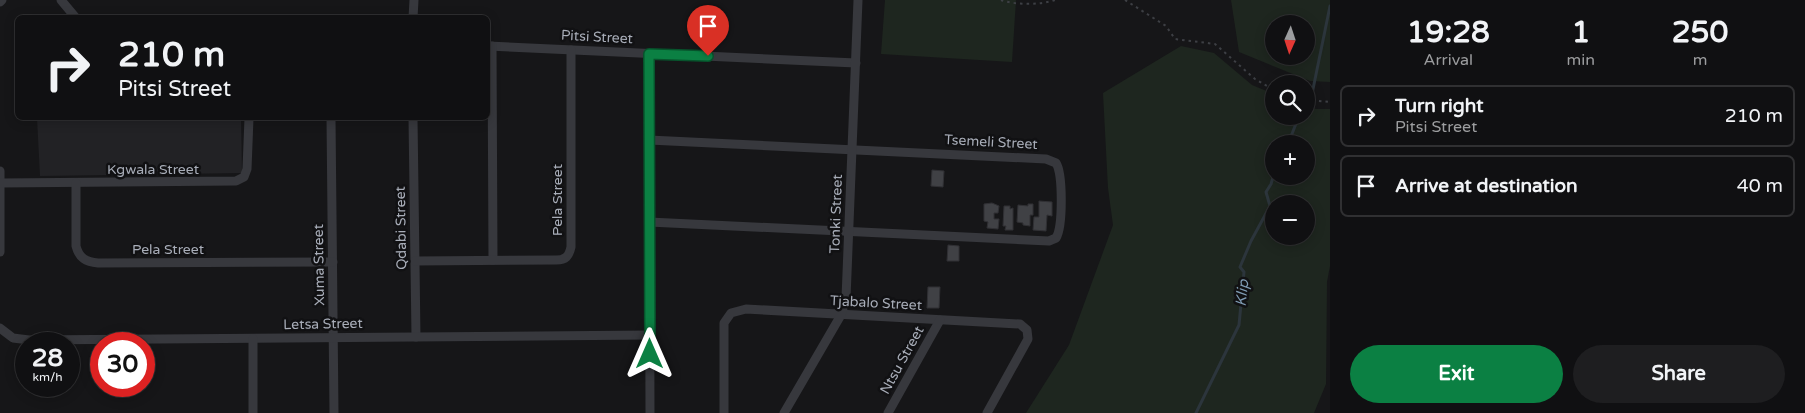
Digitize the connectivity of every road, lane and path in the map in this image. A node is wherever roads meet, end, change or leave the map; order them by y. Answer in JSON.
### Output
{"nodes":[{"id":1,"x":61,"y":0,"type":"edge"},
{"id":2,"x":414,"y":0,"type":"edge"},
{"id":3,"x":858,"y":0,"type":"edge"},
{"id":4,"x":1001,"y":0,"type":"edge"},
{"id":5,"x":1056,"y":0,"type":"edge"},
{"id":6,"x":1125,"y":0,"type":"edge"},
{"id":7,"x":74,"y":15,"type":"edge"},
{"id":8,"x":413,"y":15,"type":"edge"},
{"id":9,"x":490,"y":46,"type":"edge"},
{"id":10,"x":571,"y":50,"type":"junction"},
{"id":11,"x":649,"y":54,"type":"junction"},
{"id":12,"x":856,"y":63,"type":"junction"},
{"id":13,"x":1265,"y":85,"type":"edge"},
{"id":14,"x":1315,"y":101,"type":"edge"},
{"id":15,"x":1330,"y":102,"type":"edge"},
{"id":16,"x":249,"y":120,"type":"edge"},
{"id":17,"x":331,"y":120,"type":"edge"},
{"id":18,"x":413,"y":120,"type":"edge"},
{"id":19,"x":649,"y":140,"type":"junction"},
{"id":20,"x":852,"y":149,"type":"junction"},
{"id":21,"x":0,"y":171,"type":"edge"},
{"id":22,"x":0,"y":183,"type":"edge"},
{"id":23,"x":76,"y":183,"type":"junction"},
{"id":24,"x":649,"y":222,"type":"junction"},
{"id":25,"x":849,"y":231,"type":"junction"},
{"id":26,"x":0,"y":252,"type":"edge"},
{"id":27,"x":493,"y":260,"type":"junction"},
{"id":28,"x":415,"y":261,"type":"junction"},
{"id":29,"x":332,"y":262,"type":"junction"},
{"id":30,"x":841,"y":315,"type":"junction"},
{"id":31,"x":940,"y":320,"type":"junction"},
{"id":32,"x":0,"y":328,"type":"edge"},
{"id":33,"x":650,"y":335,"type":"junction"},
{"id":34,"x":416,"y":337,"type":"junction"},
{"id":35,"x":333,"y":338,"type":"junction"},
{"id":36,"x":253,"y":339,"type":"junction"},
{"id":37,"x":253,"y":413,"type":"edge"},
{"id":38,"x":334,"y":413,"type":"edge"},
{"id":39,"x":650,"y":413,"type":"edge"},
{"id":40,"x":724,"y":413,"type":"edge"},
{"id":41,"x":784,"y":413,"type":"edge"},
{"id":42,"x":888,"y":413,"type":"edge"},
{"id":43,"x":988,"y":413,"type":"edge"}],
"edges":[{"from":1,"to":7,"type":"street"},
{"from":2,"to":8,"type":"street"},
{"from":3,"to":12,"type":"street","name":"Tonki Street"},
{"from":4,"to":5,"type":"path"},
{"from":6,"to":13,"type":"path"},
{"from":9,"to":10,"type":"street","name":"Pitsi Street"},
{"from":9,"to":27,"type":"street"},
{"from":10,"to":11,"type":"street","name":"Pitsi Street"},
{"from":10,"to":27,"type":"street","name":"Pela Street"},
{"from":11,"to":12,"type":"street","name":"Pitsi Street"},
{"from":11,"to":19,"type":"street"},
{"from":12,"to":20,"type":"street","name":"Tonki Street"},
{"from":14,"to":15,"type":"path"},
{"from":16,"to":23,"type":"street","name":"Kgwala Street"},
{"from":17,"to":29,"type":"street","name":"Xuma Street"},
{"from":18,"to":28,"type":"street","name":"Qdabi Street"},
{"from":19,"to":20,"type":"street","name":"Tsemeli Street"},
{"from":19,"to":24,"type":"street"},
{"from":20,"to":25,"type":"street","name":"Tonki Street"},
{"from":20,"to":25,"type":"street","name":"Tsemeli Street"},
{"from":21,"to":22,"type":"street"},
{"from":22,"to":23,"type":"street","name":"Kgwala Street"},
{"from":22,"to":26,"type":"street"},
{"from":23,"to":29,"type":"street","name":"Pela Street"},
{"from":24,"to":25,"type":"street","name":"Tsemeli Street"},
{"from":24,"to":33,"type":"street"},
{"from":25,"to":30,"type":"street","name":"Tonki Street"},
{"from":27,"to":28,"type":"street","name":"Pela Street"},
{"from":28,"to":34,"type":"street","name":"Qdabi Street"},
{"from":29,"to":35,"type":"street","name":"Xuma Street"},
{"from":30,"to":31,"type":"street","name":"Tjabalo Street"},
{"from":30,"to":40,"type":"street","name":"Tjabalo Street"},
{"from":30,"to":41,"type":"street","name":"Tonki Street"},
{"from":31,"to":42,"type":"street","name":"Ntsu Street"},
{"from":31,"to":43,"type":"street","name":"Tjabalo Street"},
{"from":32,"to":36,"type":"street","name":"Letsa Street"},
{"from":33,"to":34,"type":"street","name":"Letsa Street"},
{"from":33,"to":39,"type":"street"},
{"from":34,"to":35,"type":"street","name":"Letsa Street"},
{"from":35,"to":36,"type":"street","name":"Letsa Street"},
{"from":35,"to":38,"type":"street","name":"Xuma Street"},
{"from":36,"to":37,"type":"street"}]}
